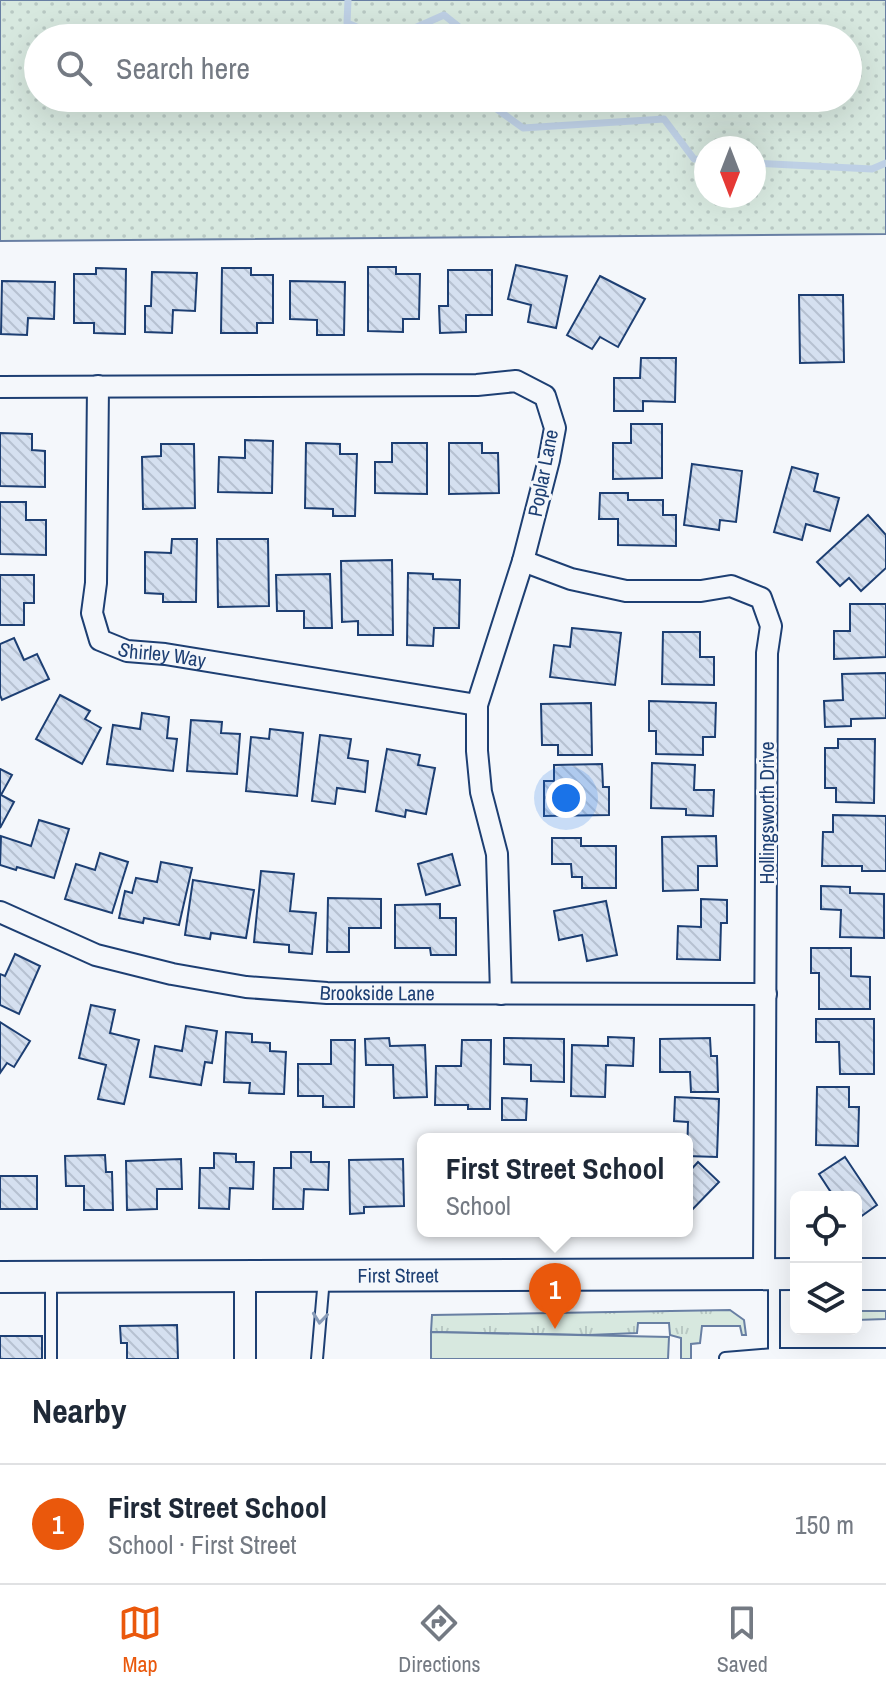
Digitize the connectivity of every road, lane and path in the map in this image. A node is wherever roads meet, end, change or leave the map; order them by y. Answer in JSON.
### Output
{"nodes":[{"id":1,"x":98,"y":386,"type":"junction"},
{"id":2,"x":0,"y":387,"type":"edge"},
{"id":3,"x":523,"y":561,"type":"junction"},
{"id":4,"x":477,"y":705,"type":"junction"},
{"id":5,"x":0,"y":912,"type":"edge"},
{"id":6,"x":501,"y":994,"type":"junction"},
{"id":7,"x":766,"y":994,"type":"junction"},
{"id":8,"x":778,"y":1274,"type":"edge"},
{"id":9,"x":862,"y":1274,"type":"edge"},
{"id":10,"x":886,"y":1274,"type":"edge"},
{"id":11,"x":325,"y":1276,"type":"junction"},
{"id":12,"x":0,"y":1277,"type":"edge"},
{"id":13,"x":51,"y":1277,"type":"junction"},
{"id":14,"x":245,"y":1277,"type":"junction"},
{"id":15,"x":774,"y":1354,"type":"junction"},
{"id":16,"x":886,"y":1354,"type":"edge"},
{"id":17,"x":725,"y":1358,"type":"edge"},
{"id":18,"x":51,"y":1359,"type":"edge"},
{"id":19,"x":245,"y":1359,"type":"edge"},
{"id":20,"x":317,"y":1359,"type":"edge"}],
"edges":[{"from":1,"to":2,"type":"street","name":"Poplar Lane"},
{"from":1,"to":3,"type":"street","name":"Poplar Lane"},
{"from":1,"to":4,"type":"street","name":"Shirley Way"},
{"from":3,"to":4,"type":"street","name":"Poplar Lane"},
{"from":3,"to":7,"type":"street","name":"Hollingsworth Drive"},
{"from":4,"to":6,"type":"street","name":"Poplar Lane"},
{"from":5,"to":6,"type":"street","name":"Brookside Lane"},
{"from":6,"to":7,"type":"street","name":"Brookside Lane"},
{"from":7,"to":8,"type":"street","name":"Hollingsworth Drive"},
{"from":8,"to":11,"type":"street","name":"First Street"},
{"from":8,"to":15,"type":"lane"},
{"from":9,"to":10,"type":"street"},
{"from":11,"to":14,"type":"street","name":"First Street"},
{"from":11,"to":20,"type":"lane","one_way":true},
{"from":12,"to":13,"type":"street","name":"First Street"},
{"from":13,"to":14,"type":"street","name":"First Street"},
{"from":13,"to":18,"type":"lane"},
{"from":14,"to":19,"type":"street"},
{"from":15,"to":16,"type":"lane"},
{"from":15,"to":17,"type":"lane"}]}
